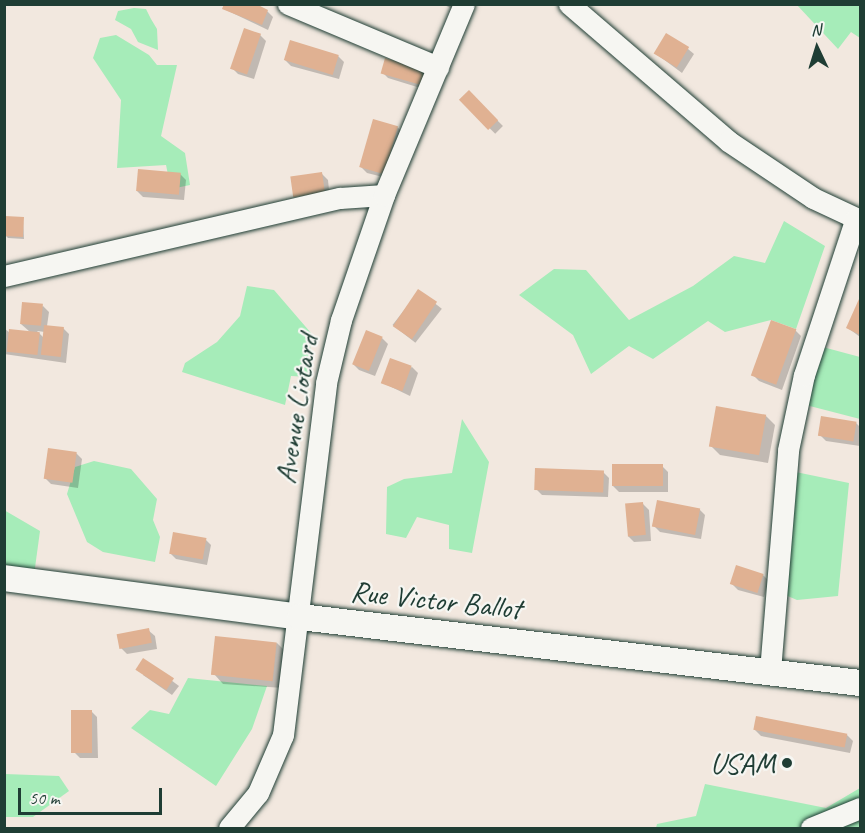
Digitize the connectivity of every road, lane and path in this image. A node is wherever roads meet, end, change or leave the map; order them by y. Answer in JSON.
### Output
{"nodes":[{"id":1,"x":288,"y":4,"type":"edge"},
{"id":2,"x":464,"y":4,"type":"edge"},
{"id":3,"x":569,"y":4,"type":"edge"},
{"id":4,"x":438,"y":66,"type":"junction"},
{"id":5,"x":384,"y":195,"type":"junction"},
{"id":6,"x":858,"y":219,"type":"edge"},
{"id":7,"x":4,"y":276,"type":"edge"},
{"id":8,"x":4,"y":578,"type":"edge"},
{"id":9,"x":300,"y":617,"type":"junction"},
{"id":10,"x":770,"y":671,"type":"junction"},
{"id":11,"x":861,"y":683,"type":"edge"},
{"id":12,"x":861,"y":808,"type":"edge"},
{"id":13,"x":229,"y":828,"type":"edge"},
{"id":14,"x":811,"y":828,"type":"edge"}],
"edges":[{"from":1,"to":4,"type":"street"},
{"from":2,"to":4,"type":"street","name":"Avenue Liotard"},
{"from":3,"to":6,"type":"street"},
{"from":4,"to":5,"type":"street","name":"Avenue Liotard"},
{"from":5,"to":7,"type":"street"},
{"from":5,"to":9,"type":"street","name":"Avenue Liotard"},
{"from":6,"to":10,"type":"street"},
{"from":8,"to":9,"type":"main road","name":"Rue Victor Ballot"},
{"from":9,"to":10,"type":"main road","name":"Rue Victor Ballot"},
{"from":9,"to":13,"type":"street","name":"Avenue Liotard"},
{"from":10,"to":11,"type":"main road","name":"Rue Victor Ballot"},
{"from":12,"to":14,"type":"street"}]}
